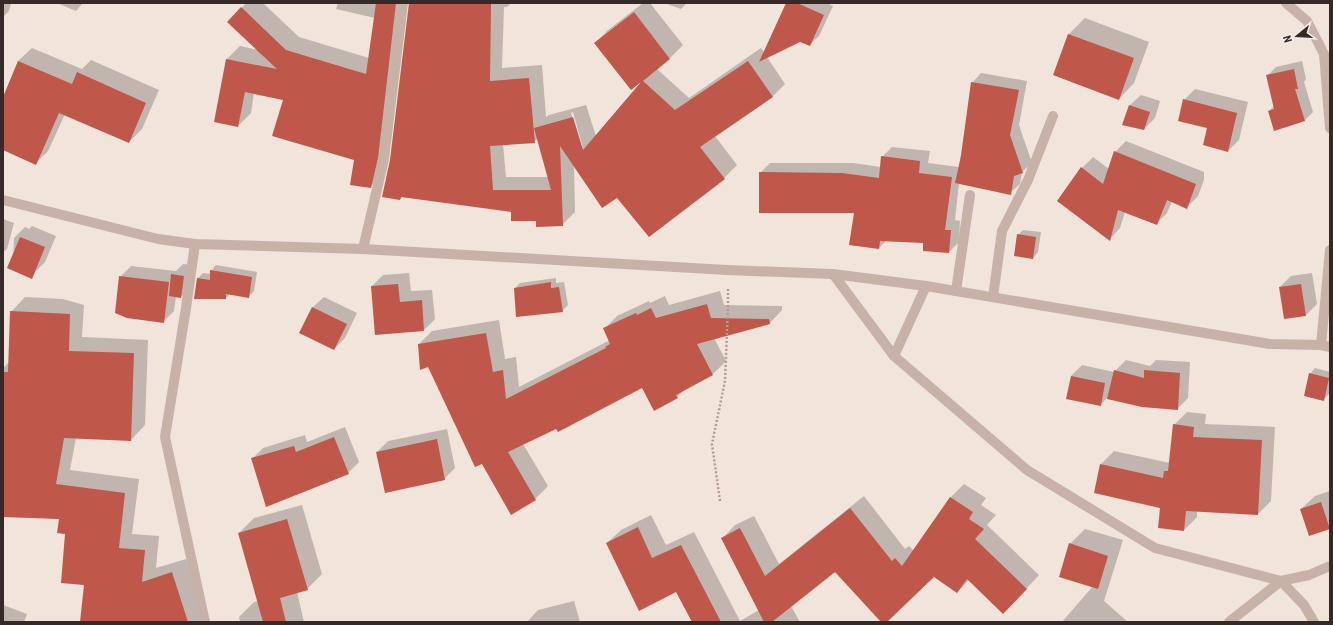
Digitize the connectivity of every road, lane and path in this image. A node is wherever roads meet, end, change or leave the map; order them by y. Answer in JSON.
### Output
{"nodes":[{"id":1,"x":402,"y":3,"type":"edge"},
{"id":2,"x":1286,"y":3,"type":"edge"},
{"id":3,"x":1053,"y":116,"type":"dead end"},
{"id":4,"x":1330,"y":128,"type":"edge"},
{"id":5,"x":970,"y":195,"type":"dead end"},
{"id":6,"x":3,"y":200,"type":"edge"},
{"id":7,"x":195,"y":244,"type":"junction"},
{"id":8,"x":363,"y":249,"type":"junction"},
{"id":9,"x":1330,"y":250,"type":"edge"},
{"id":10,"x":728,"y":270,"type":"junction"},
{"id":11,"x":832,"y":274,"type":"junction"},
{"id":12,"x":926,"y":286,"type":"junction"},
{"id":13,"x":956,"y":291,"type":"junction"},
{"id":14,"x":993,"y":297,"type":"junction"},
{"id":15,"x":1326,"y":346,"type":"edge"},
{"id":16,"x":894,"y":356,"type":"junction"},
{"id":17,"x":720,"y":501,"type":"dead end"},
{"id":18,"x":1330,"y":566,"type":"edge"},
{"id":19,"x":1281,"y":581,"type":"junction"},
{"id":20,"x":205,"y":622,"type":"edge"},
{"id":21,"x":1228,"y":622,"type":"edge"},
{"id":22,"x":1314,"y":622,"type":"edge"}],
"edges":[{"from":1,"to":8,"type":"street"},
{"from":2,"to":4,"type":"street"},
{"from":3,"to":14,"type":"street"},
{"from":5,"to":13,"type":"street"},
{"from":6,"to":7,"type":"street"},
{"from":7,"to":8,"type":"street"},
{"from":7,"to":20,"type":"street"},
{"from":8,"to":10,"type":"street"},
{"from":9,"to":15,"type":"street"},
{"from":10,"to":11,"type":"street"},
{"from":10,"to":17,"type":"path"},
{"from":11,"to":12,"type":"street"},
{"from":11,"to":16,"type":"street"},
{"from":12,"to":13,"type":"street"},
{"from":12,"to":16,"type":"street"},
{"from":13,"to":14,"type":"street"},
{"from":14,"to":15,"type":"street"},
{"from":16,"to":19,"type":"street"},
{"from":18,"to":19,"type":"street"},
{"from":19,"to":21,"type":"street"},
{"from":19,"to":22,"type":"street"}]}
